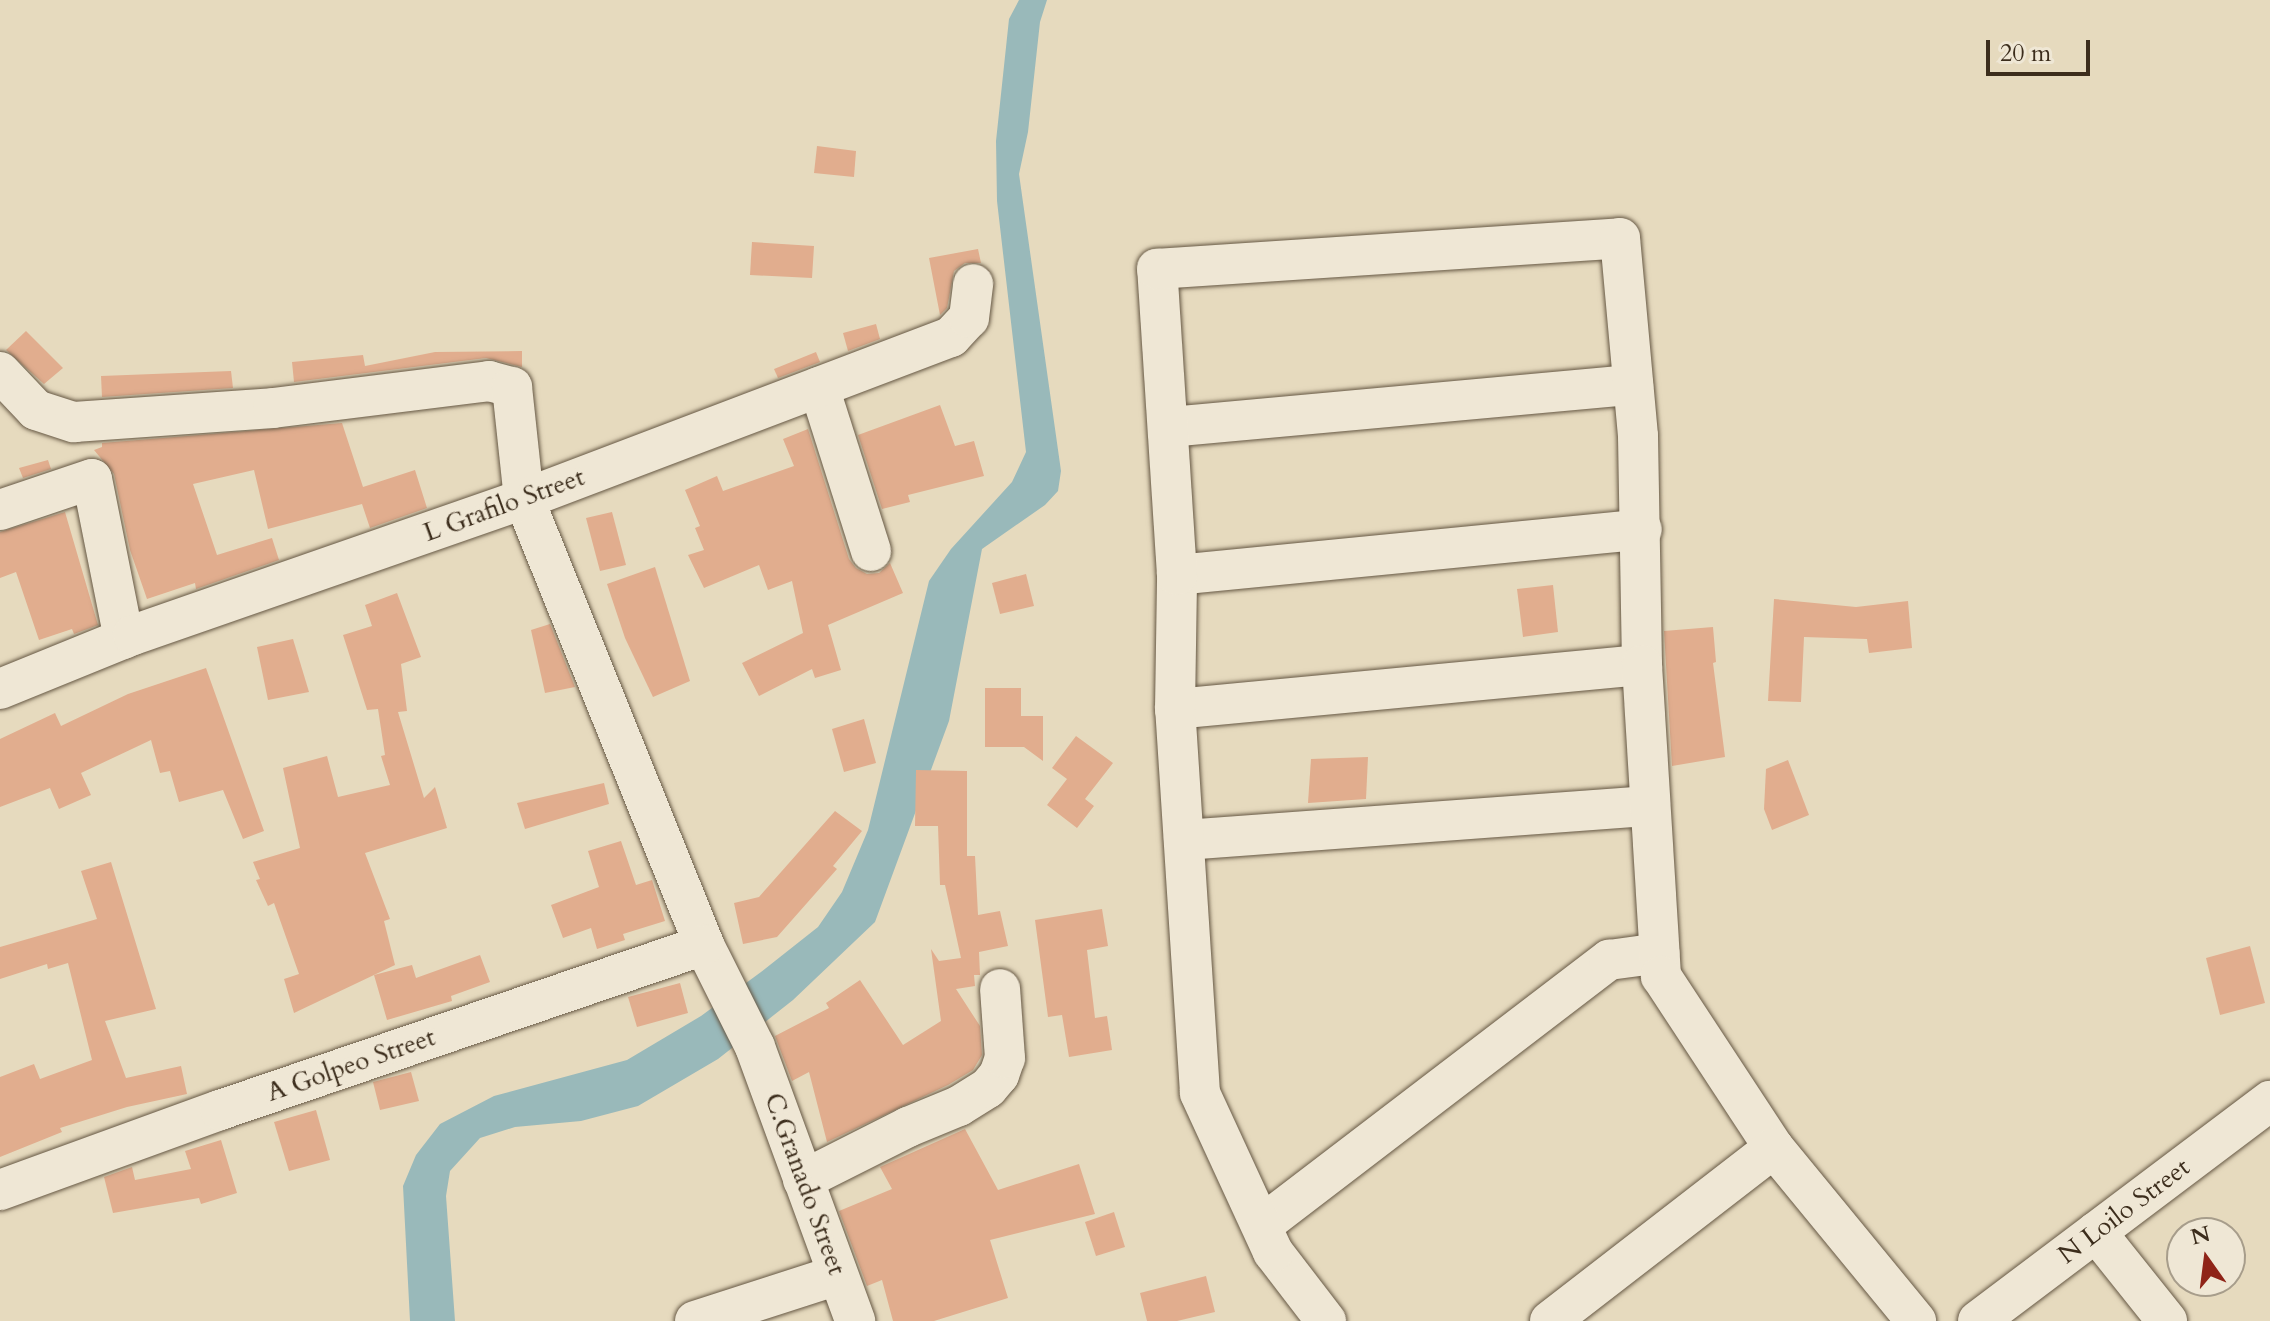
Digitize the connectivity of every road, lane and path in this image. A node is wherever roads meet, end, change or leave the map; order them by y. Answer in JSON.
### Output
{"nodes":[{"id":1,"x":973,"y":284,"type":"dead end"},
{"id":2,"x":0,"y":372,"type":"edge"},
{"id":3,"x":1633,"y":385,"type":"junction"},
{"id":4,"x":819,"y":387,"type":"junction"},
{"id":5,"x":74,"y":422,"type":"junction"},
{"id":6,"x":1169,"y":427,"type":"junction"},
{"id":7,"x":92,"y":479,"type":"junction"},
{"id":8,"x":524,"y":499,"type":"junction"},
{"id":9,"x":0,"y":510,"type":"edge"},
{"id":10,"x":1642,"y":529,"type":"junction"},
{"id":11,"x":871,"y":551,"type":"dead end"},
{"id":12,"x":1177,"y":575,"type":"junction"},
{"id":13,"x":124,"y":639,"type":"junction"},
{"id":14,"x":1642,"y":665,"type":"junction"},
{"id":15,"x":1,"y":681,"type":"edge"},
{"id":16,"x":1175,"y":709,"type":"junction"},
{"id":17,"x":1650,"y":806,"type":"junction"},
{"id":18,"x":1184,"y":840,"type":"junction"},
{"id":19,"x":704,"y":945,"type":"junction"},
{"id":20,"x":1660,"y":953,"type":"junction"},
{"id":21,"x":1000,"y":989,"type":"dead end"},
{"id":22,"x":2270,"y":1101,"type":"edge"},
{"id":23,"x":1774,"y":1148,"type":"junction"},
{"id":24,"x":803,"y":1180,"type":"junction"},
{"id":25,"x":0,"y":1190,"type":"edge"},
{"id":26,"x":1262,"y":1225,"type":"junction"},
{"id":27,"x":2096,"y":1232,"type":"junction"},
{"id":28,"x":837,"y":1275,"type":"junction"},
{"id":29,"x":695,"y":1321,"type":"edge"},
{"id":30,"x":855,"y":1321,"type":"edge"},
{"id":31,"x":1326,"y":1321,"type":"edge"},
{"id":32,"x":1550,"y":1321,"type":"edge"},
{"id":33,"x":1916,"y":1321,"type":"edge"},
{"id":34,"x":1978,"y":1321,"type":"edge"},
{"id":35,"x":2167,"y":1321,"type":"edge"}],
"edges":[{"from":1,"to":4,"type":"street","name":"L Grafilo Street"},
{"from":2,"to":5,"type":"street"},
{"from":3,"to":6,"type":"street"},
{"from":3,"to":6,"type":"street"},
{"from":3,"to":10,"type":"street"},
{"from":4,"to":8,"type":"street","name":"L Grafilo Street"},
{"from":4,"to":11,"type":"street"},
{"from":5,"to":7,"type":"street"},
{"from":5,"to":8,"type":"street","name":"C.Granado Street"},
{"from":6,"to":12,"type":"street"},
{"from":7,"to":9,"type":"street"},
{"from":7,"to":13,"type":"street"},
{"from":8,"to":13,"type":"street","name":"L Grafilo Street"},
{"from":8,"to":19,"type":"street","name":"C.Granado Street"},
{"from":10,"to":12,"type":"street"},
{"from":10,"to":14,"type":"street"},
{"from":12,"to":16,"type":"street"},
{"from":13,"to":15,"type":"street","name":"L Grafilo Street"},
{"from":14,"to":16,"type":"street"},
{"from":14,"to":17,"type":"street"},
{"from":16,"to":18,"type":"street"},
{"from":17,"to":18,"type":"street"},
{"from":17,"to":20,"type":"street"},
{"from":18,"to":26,"type":"street"},
{"from":19,"to":24,"type":"street","name":"C.Granado Street"},
{"from":19,"to":25,"type":"street","name":"A Golpeo Street"},
{"from":20,"to":23,"type":"street"},
{"from":20,"to":26,"type":"street"},
{"from":21,"to":24,"type":"street"},
{"from":22,"to":27,"type":"street","name":"N Loilo Street"},
{"from":23,"to":32,"type":"street"},
{"from":23,"to":33,"type":"street"},
{"from":24,"to":28,"type":"street","name":"C.Granado Street"},
{"from":26,"to":31,"type":"street"},
{"from":27,"to":34,"type":"street","name":"N Loilo Street"},
{"from":27,"to":35,"type":"street"},
{"from":28,"to":29,"type":"street"},
{"from":28,"to":30,"type":"street","name":"C.Granado Street"}]}
